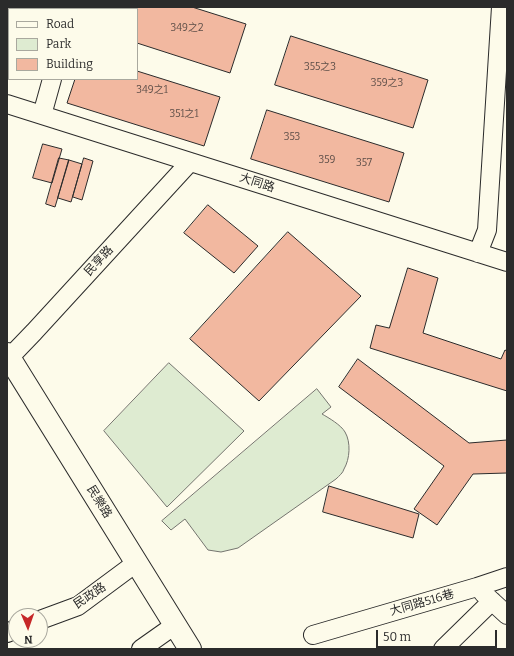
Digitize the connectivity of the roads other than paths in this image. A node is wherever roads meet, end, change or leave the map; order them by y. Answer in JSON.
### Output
{"nodes":[{"id":1,"x":501,"y":7,"type":"edge"},
{"id":2,"x":52,"y":80,"type":"edge"},
{"id":3,"x":7,"y":104,"type":"edge"},
{"id":4,"x":42,"y":115,"type":"junction"},
{"id":5,"x":190,"y":162,"type":"junction"},
{"id":6,"x":478,"y":253,"type":"junction"},
{"id":7,"x":507,"y":262,"type":"edge"},
{"id":8,"x":8,"y":357,"type":"edge"},
{"id":9,"x":136,"y":563,"type":"junction"},
{"id":10,"x":507,"y":577,"type":"edge"},
{"id":11,"x":477,"y":587,"type":"junction"},
{"id":12,"x":492,"y":601,"type":"junction"},
{"id":13,"x":507,"y":615,"type":"edge"},
{"id":14,"x":48,"y":617,"type":"edge"},
{"id":15,"x":175,"y":625,"type":"junction"},
{"id":16,"x":313,"y":635,"type":"dead end"},
{"id":17,"x":141,"y":649,"type":"edge"},
{"id":18,"x":190,"y":649,"type":"edge"},
{"id":19,"x":443,"y":649,"type":"edge"}],
"edges":[{"from":1,"to":6,"type":"street"},
{"from":2,"to":4,"type":"street"},
{"from":3,"to":4,"type":"street","name":"大同路"},
{"from":4,"to":5,"type":"street","name":"大同路"},
{"from":5,"to":6,"type":"street","name":"大同路"},
{"from":5,"to":8,"type":"street","name":"民享路"},
{"from":6,"to":7,"type":"street","name":"大同路"},
{"from":8,"to":9,"type":"main road","name":"民樂路"},
{"from":9,"to":14,"type":"street","name":"民政路"},
{"from":9,"to":15,"type":"main road","name":"民樂路"},
{"from":10,"to":11,"type":"street","name":"大同路516巷"},
{"from":11,"to":12,"type":"street"},
{"from":11,"to":16,"type":"street","name":"大同路516巷"},
{"from":12,"to":13,"type":"street"},
{"from":12,"to":19,"type":"street"},
{"from":15,"to":17,"type":"street"},
{"from":15,"to":18,"type":"main road","name":"民樂路"}]}
